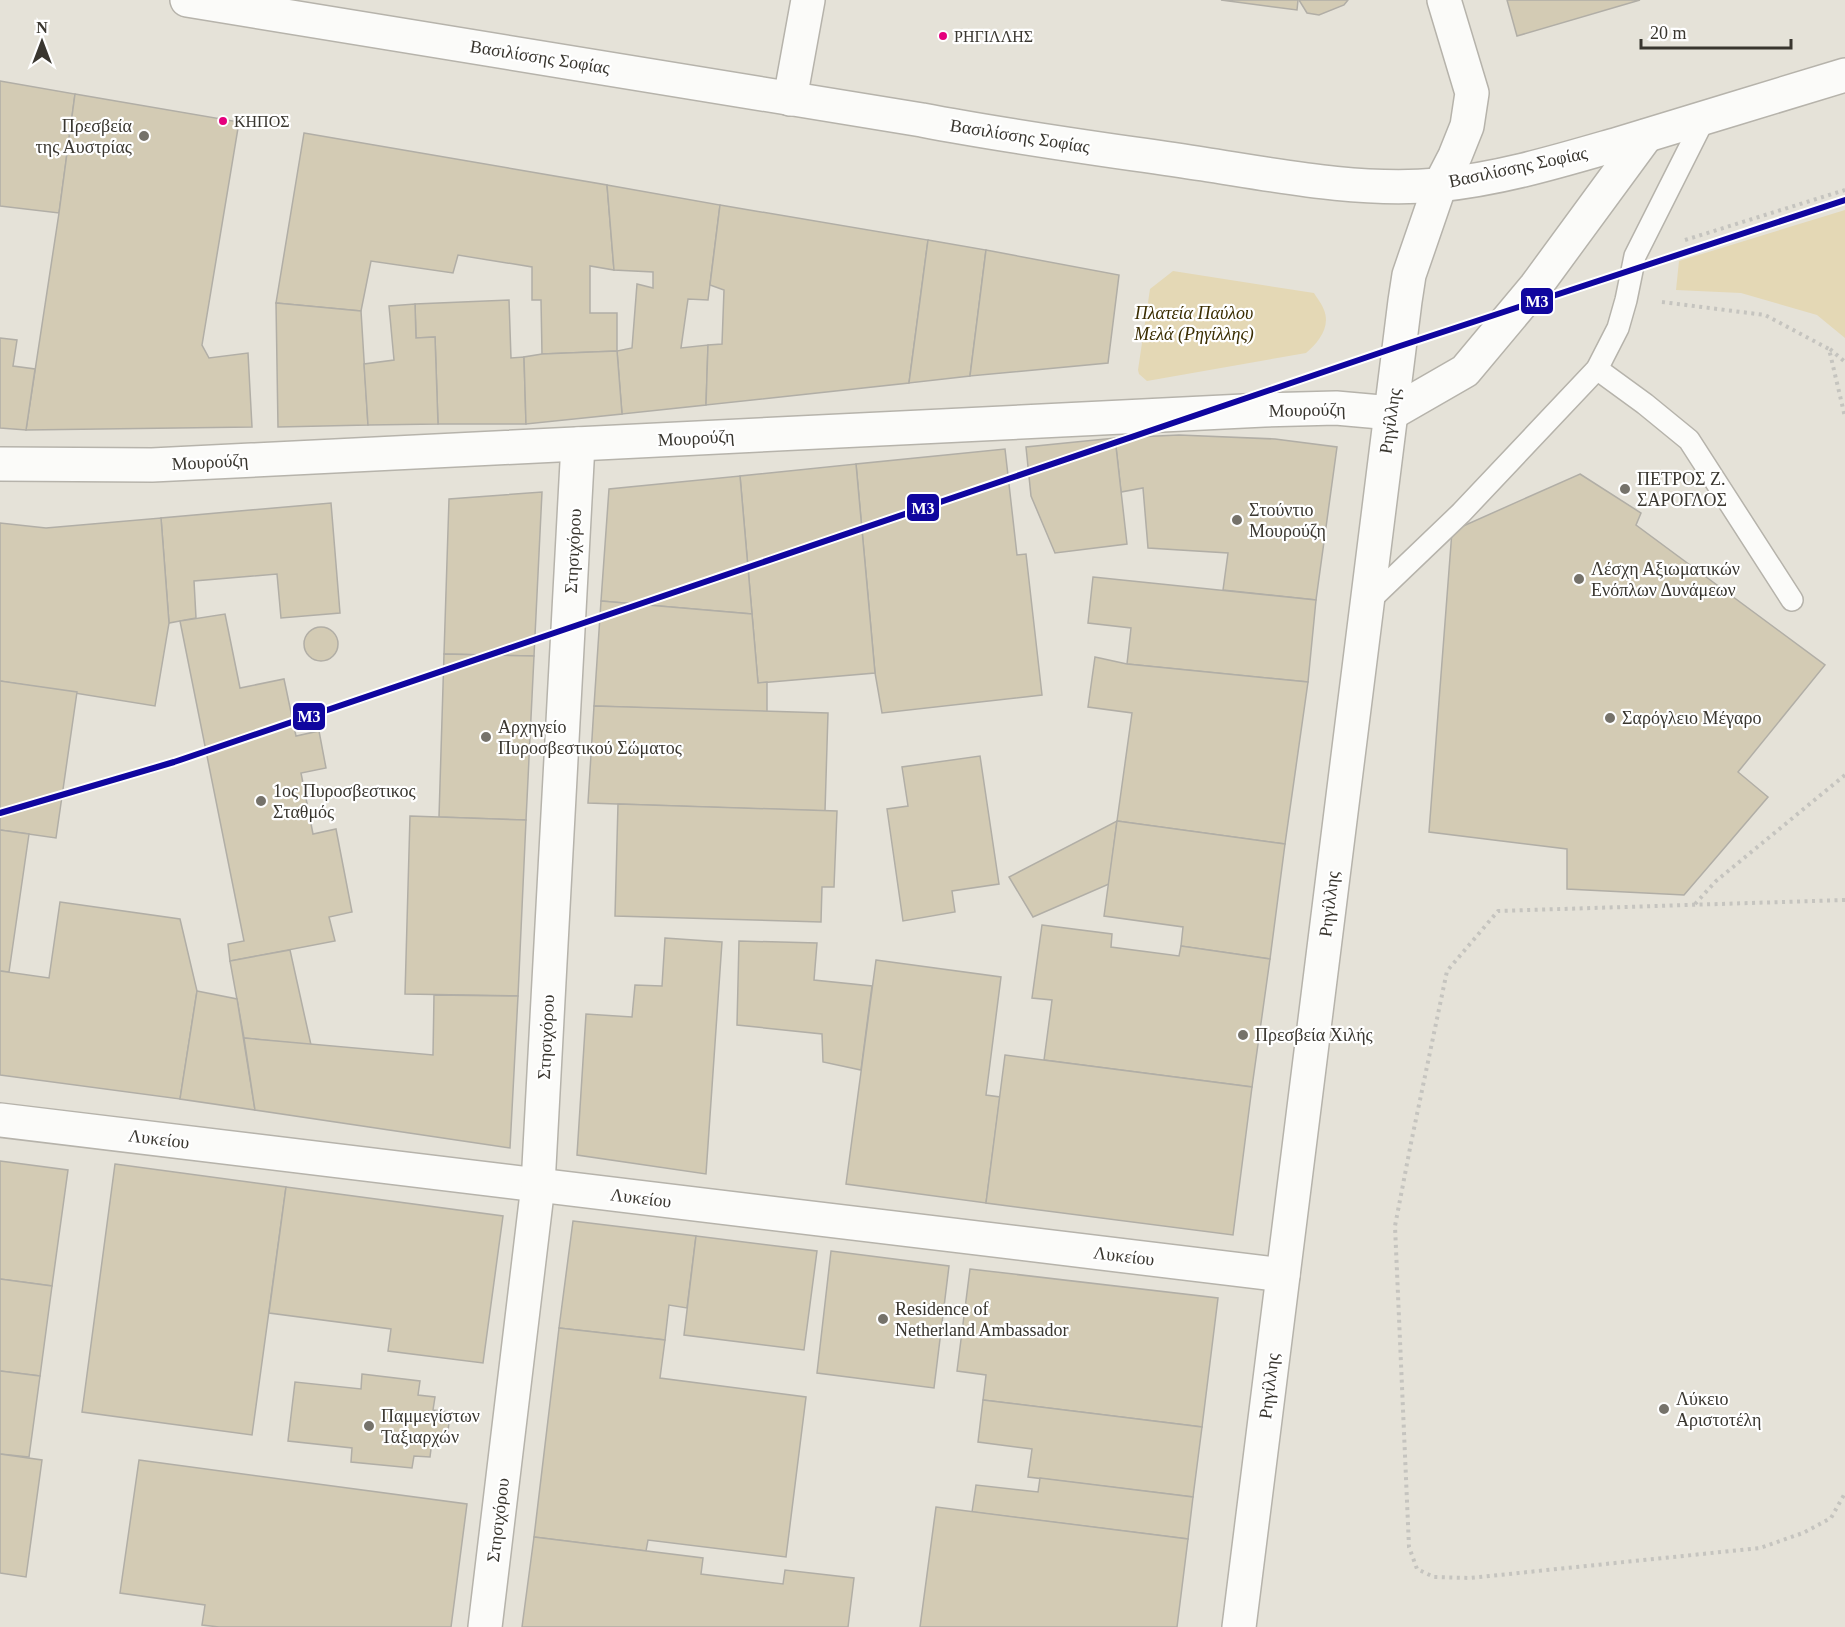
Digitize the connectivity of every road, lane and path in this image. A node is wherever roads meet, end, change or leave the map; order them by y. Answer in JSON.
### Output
{"nodes":[{"id":1,"x":187,"y":0,"type":"edge"},
{"id":2,"x":808,"y":0,"type":"edge"},
{"id":3,"x":1444,"y":0,"type":"edge"},
{"id":4,"x":238,"y":4,"type":"edge"},
{"id":5,"x":1845,"y":75,"type":"edge"},
{"id":6,"x":790,"y":99,"type":"junction"},
{"id":7,"x":1705,"y":117,"type":"junction"},
{"id":8,"x":1646,"y":135,"type":"junction"},
{"id":9,"x":1440,"y":185,"type":"junction"},
{"id":10,"x":1845,"y":190,"type":"edge"},
{"id":11,"x":1675,"y":243,"type":"dead end"},
{"id":12,"x":1626,"y":300,"type":"junction"},
{"id":13,"x":1829,"y":349,"type":"junction"},
{"id":14,"x":1845,"y":362,"type":"edge"},
{"id":15,"x":1597,"y":369,"type":"junction"},
{"id":16,"x":1392,"y":413,"type":"junction"},
{"id":17,"x":1845,"y":417,"type":"edge"},
{"id":18,"x":578,"y":444,"type":"junction"},
{"id":19,"x":0,"y":464,"type":"edge"},
{"id":20,"x":1791,"y":600,"type":"dead end"},
{"id":21,"x":1366,"y":603,"type":"junction"},
{"id":22,"x":1845,"y":775,"type":"edge"},
{"id":23,"x":1845,"y":900,"type":"edge"},
{"id":24,"x":1695,"y":905,"type":"junction"},
{"id":25,"x":0,"y":1120,"type":"edge"},
{"id":26,"x":538,"y":1185,"type":"junction"},
{"id":27,"x":1283,"y":1275,"type":"junction"},
{"id":28,"x":1845,"y":1493,"type":"edge"},
{"id":29,"x":485,"y":1627,"type":"edge"},
{"id":30,"x":1239,"y":1627,"type":"edge"}],
"edges":[{"from":1,"to":4,"type":"street","name":"Βασιλίσσης Σοφίας"},
{"from":2,"to":6,"type":"street"},
{"from":3,"to":9,"type":"street","name":"Ρηγίλλης"},
{"from":4,"to":6,"type":"street","name":"Βασιλίσσης Σοφίας"},
{"from":5,"to":7,"type":"street","name":"Βασιλίσσης Σοφίας"},
{"from":6,"to":9,"type":"street","name":"Βασιλίσσης Σοφίας"},
{"from":7,"to":8,"type":"street","name":"Βασιλίσσης Σοφίας"},
{"from":7,"to":12,"type":"lane"},
{"from":8,"to":9,"type":"street","name":"Βασιλίσσης Σοφίας"},
{"from":8,"to":16,"type":"street"},
{"from":9,"to":16,"type":"street","name":"Ρηγίλλης"},
{"from":10,"to":11,"type":"path"},
{"from":12,"to":13,"type":"path"},
{"from":12,"to":15,"type":"lane"},
{"from":13,"to":14,"type":"path"},
{"from":13,"to":17,"type":"path"},
{"from":15,"to":20,"type":"lane"},
{"from":15,"to":21,"type":"lane"},
{"from":16,"to":18,"type":"street","name":"Μουρούζη"},
{"from":16,"to":21,"type":"street","name":"Ρηγίλλης"},
{"from":18,"to":19,"type":"street","name":"Μουρούζη"},
{"from":18,"to":26,"type":"street","name":"Στησιχόρου"},
{"from":21,"to":27,"type":"street","name":"Ρηγίλλης"},
{"from":22,"to":24,"type":"path"},
{"from":23,"to":24,"type":"path"},
{"from":24,"to":28,"type":"path"},
{"from":25,"to":26,"type":"street","name":"Λυκείου"},
{"from":26,"to":27,"type":"street","name":"Λυκείου"},
{"from":26,"to":29,"type":"street","name":"Στησιχόρου"},
{"from":27,"to":30,"type":"street","name":"Ρηγίλλης"}]}
